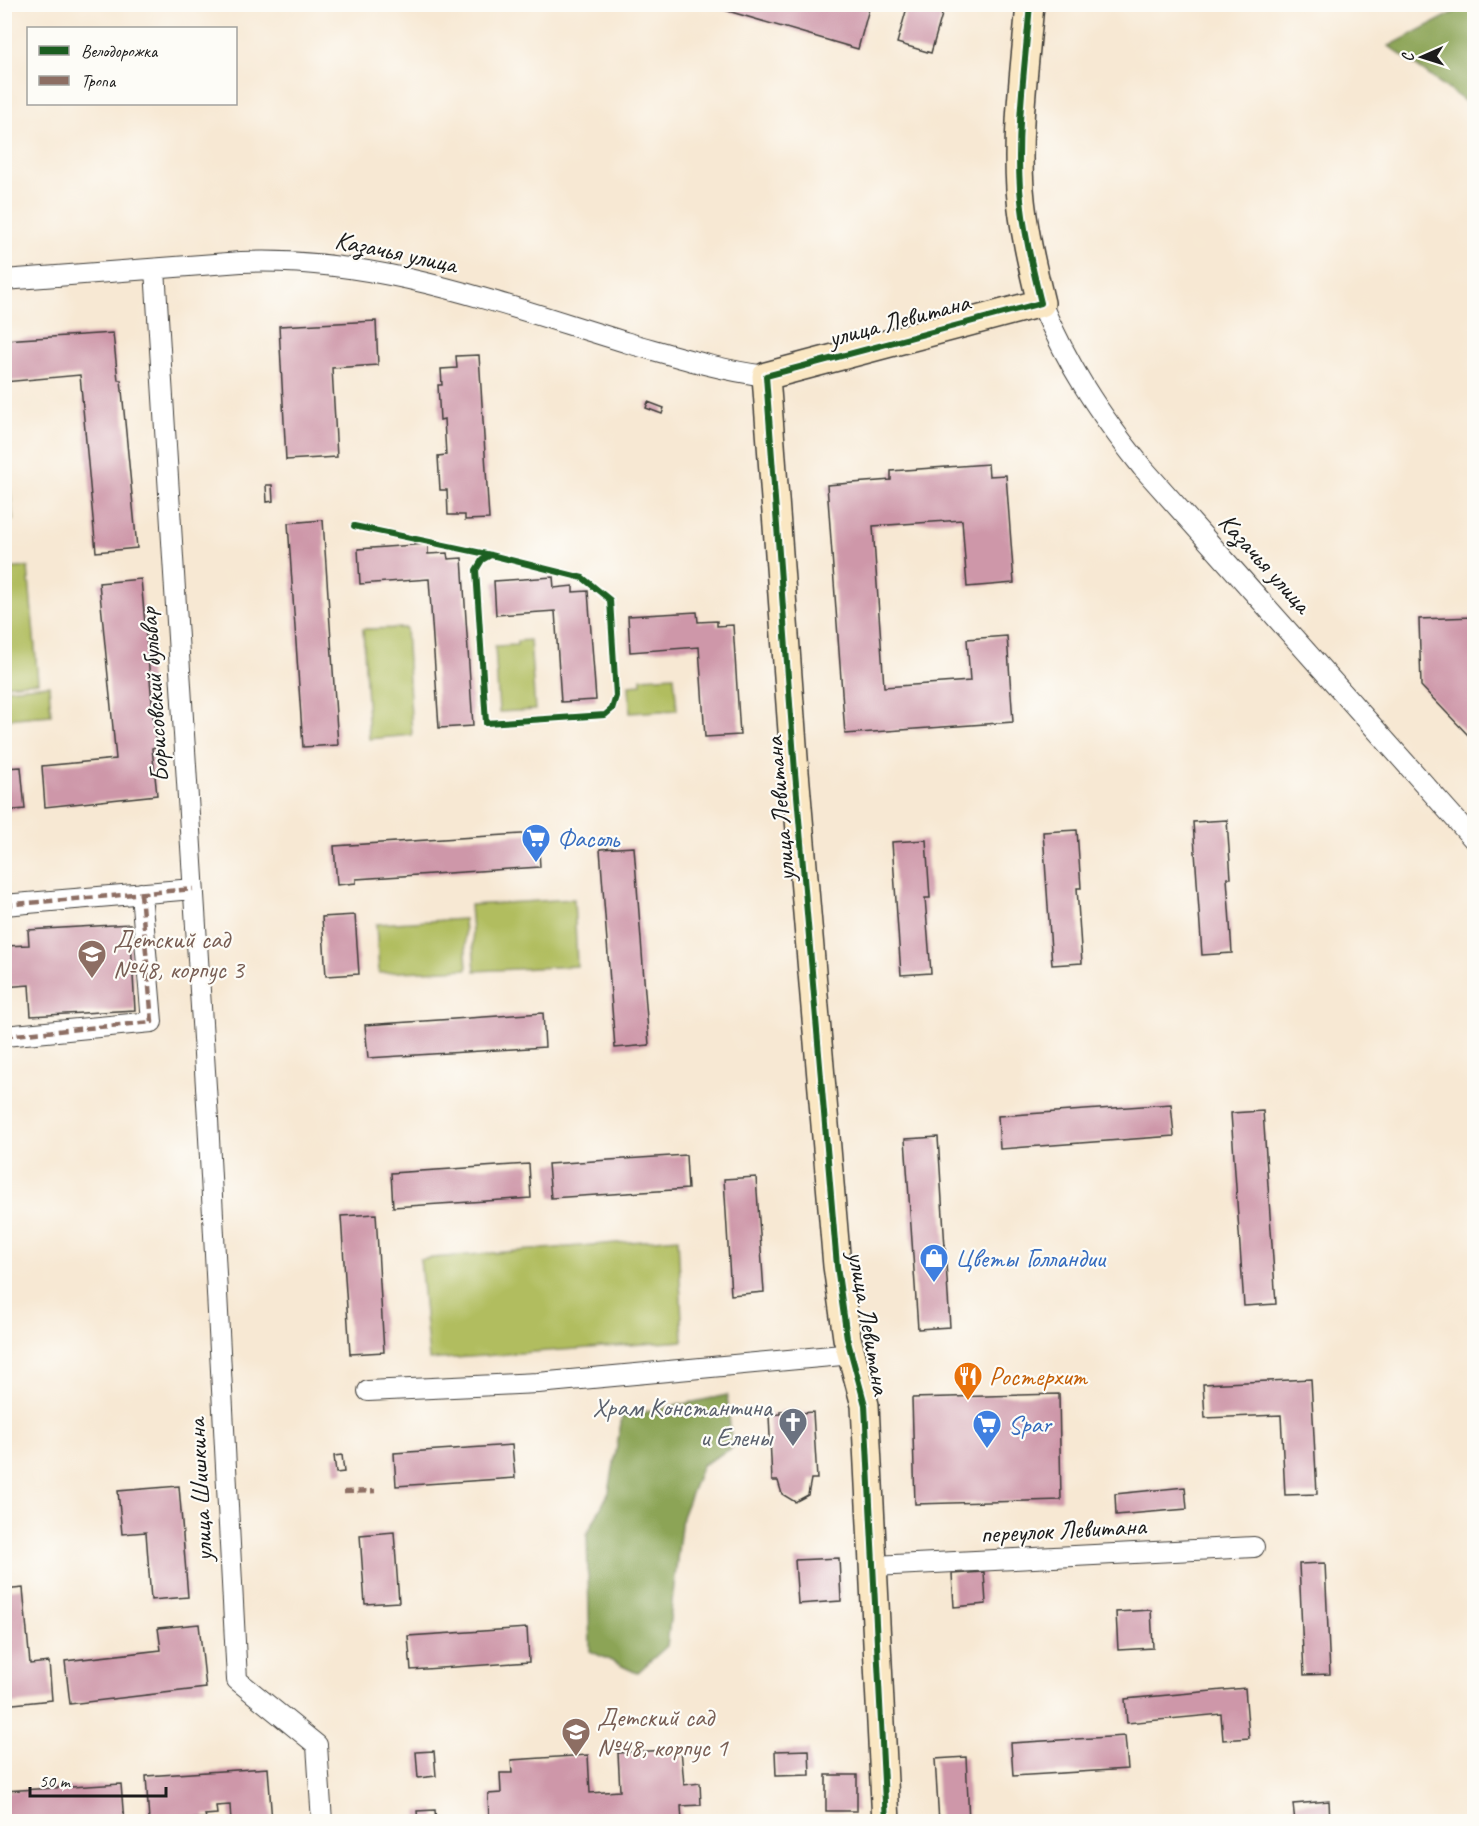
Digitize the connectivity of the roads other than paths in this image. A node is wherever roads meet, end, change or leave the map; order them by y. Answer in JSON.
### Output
{"nodes":[{"id":1,"x":1030,"y":4,"type":"edge"},
{"id":2,"x":155,"y":269,"type":"junction"},
{"id":3,"x":4,"y":280,"type":"edge"},
{"id":4,"x":1041,"y":303,"type":"junction"},
{"id":5,"x":766,"y":376,"type":"junction"},
{"id":6,"x":1474,"y":840,"type":"edge"},
{"id":7,"x":194,"y":889,"type":"junction"},
{"id":8,"x":141,"y":893,"type":"junction"},
{"id":9,"x":4,"y":905,"type":"edge"},
{"id":10,"x":4,"y":1036,"type":"edge"},
{"id":11,"x":208,"y":1119,"type":"joint"},
{"id":12,"x":853,"y":1354,"type":"junction"},
{"id":13,"x":368,"y":1391,"type":"dead end"},
{"id":14,"x":1254,"y":1547,"type":"dead end"},
{"id":15,"x":874,"y":1566,"type":"junction"},
{"id":16,"x":322,"y":1821,"type":"edge"},
{"id":17,"x":886,"y":1821,"type":"edge"}],
"edges":[{"from":1,"to":4,"type":"street"},
{"from":2,"to":3,"type":"street","name":"Казачья улица"},
{"from":2,"to":5,"type":"street","name":"Казачья улица"},
{"from":2,"to":7,"type":"street","name":"Борисовский бульвар"},
{"from":4,"to":5,"type":"street","name":"улица Левитана"},
{"from":4,"to":6,"type":"street","name":"Казачья улица"},
{"from":5,"to":12,"type":"street","name":"улица Левитана"},
{"from":7,"to":8,"type":"street"},
{"from":7,"to":11,"type":"street","name":"Борисовский бульвар"},
{"from":8,"to":9,"type":"street"},
{"from":8,"to":10,"type":"street"},
{"from":11,"to":16,"type":"street","name":"улица Шишкина"},
{"from":12,"to":13,"type":"street"},
{"from":12,"to":15,"type":"street","name":"улица Левитана"},
{"from":14,"to":15,"type":"street","name":"переулок Левитана"},
{"from":15,"to":17,"type":"street","name":"улица Левитана"}]}
